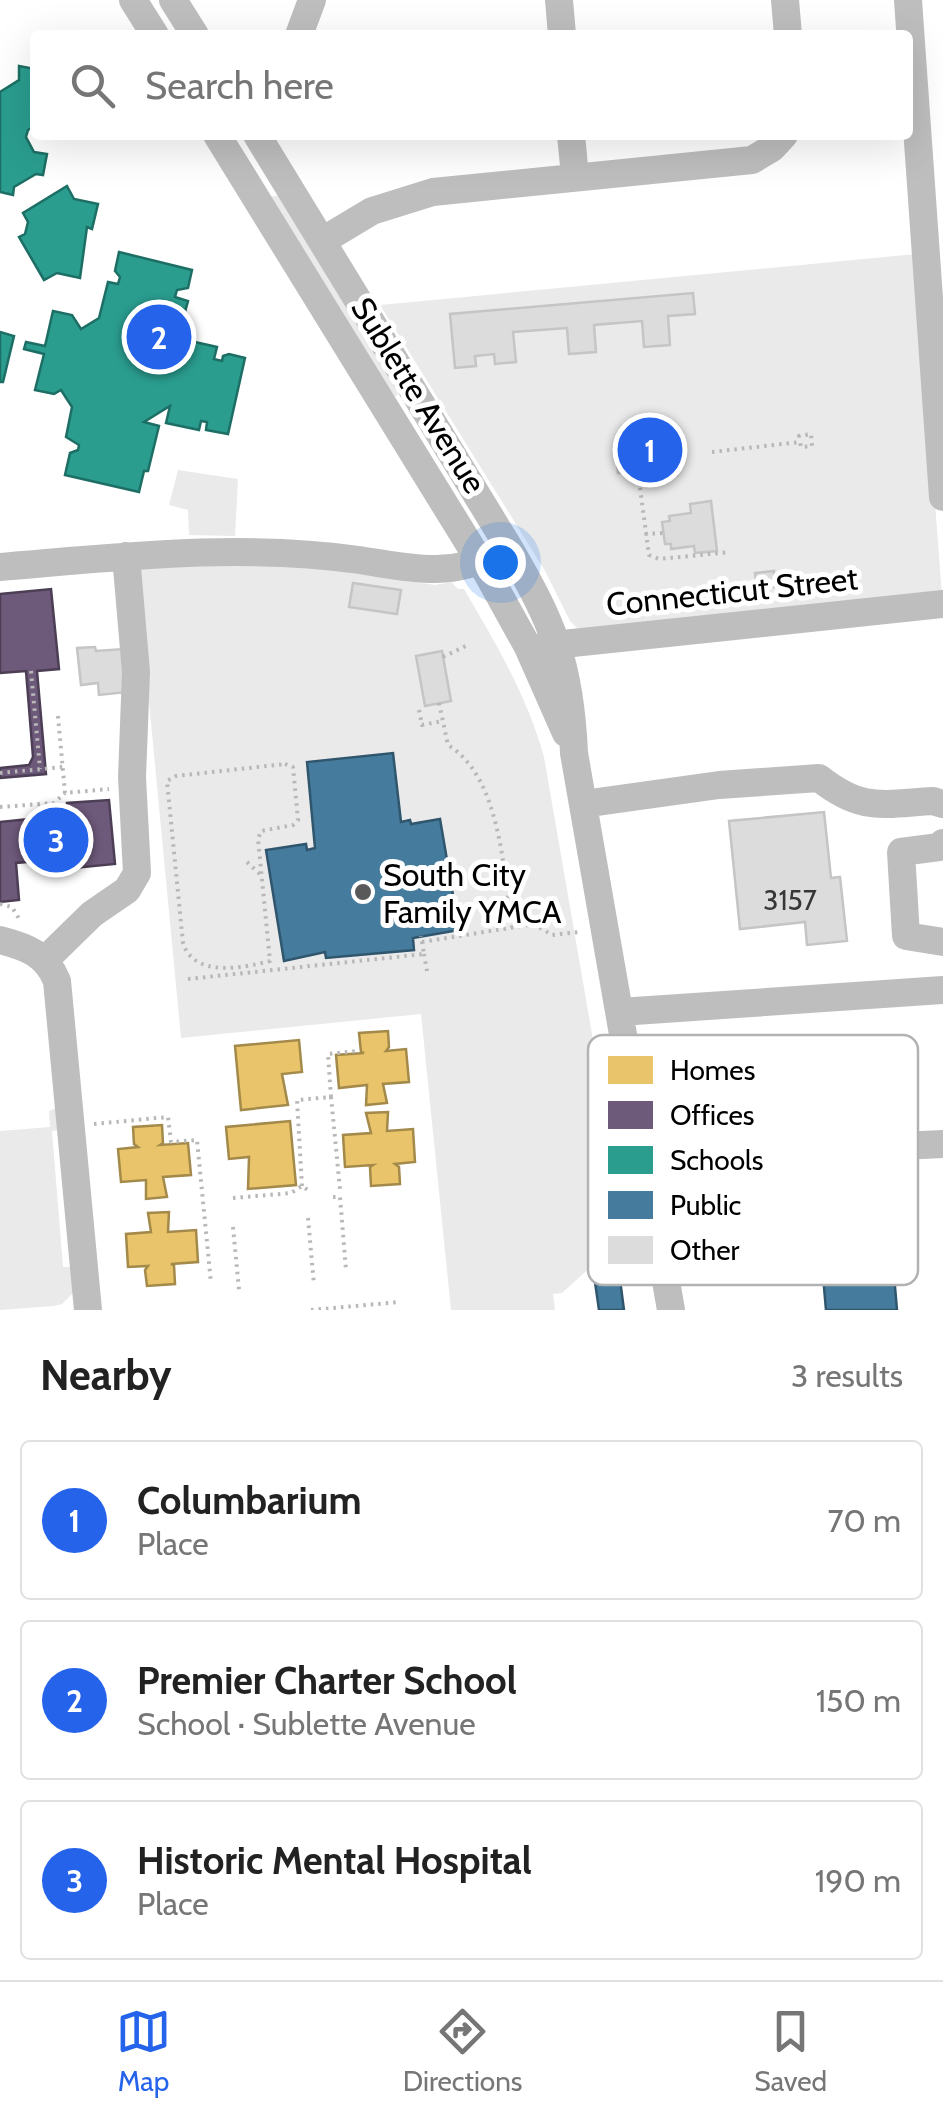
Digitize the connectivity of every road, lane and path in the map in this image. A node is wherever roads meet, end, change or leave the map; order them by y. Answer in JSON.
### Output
{"nodes":[{"id":1,"x":133,"y":0,"type":"edge"},
{"id":2,"x":173,"y":0,"type":"edge"},
{"id":3,"x":312,"y":0,"type":"edge"},
{"id":4,"x":558,"y":0,"type":"edge"},
{"id":5,"x":785,"y":0,"type":"edge"},
{"id":6,"x":908,"y":0,"type":"edge"},
{"id":7,"x":152,"y":30,"type":"edge"},
{"id":8,"x":191,"y":30,"type":"edge"},
{"id":9,"x":301,"y":30,"type":"edge"},
{"id":10,"x":561,"y":30,"type":"edge"},
{"id":11,"x":788,"y":30,"type":"edge"},
{"id":12,"x":910,"y":30,"type":"edge"},
{"id":13,"x":913,"y":71,"type":"edge"},
{"id":14,"x":221,"y":140,"type":"edge"},
{"id":15,"x":259,"y":140,"type":"edge"},
{"id":16,"x":262,"y":140,"type":"edge"},
{"id":17,"x":572,"y":140,"type":"edge"},
{"id":18,"x":779,"y":140,"type":"edge"},
{"id":19,"x":240,"y":172,"type":"junction"},
{"id":20,"x":575,"y":176,"type":"junction"},
{"id":21,"x":322,"y":241,"type":"junction"},
{"id":22,"x":800,"y":442,"type":"dead end"},
{"id":23,"x":712,"y":452,"type":"dead end"},
{"id":24,"x":676,"y":466,"type":"dead end"},
{"id":25,"x":638,"y":474,"type":"dead end"},
{"id":26,"x":638,"y":482,"type":"junction"},
{"id":27,"x":943,"y":497,"type":"edge"},
{"id":28,"x":663,"y":532,"type":"dead end"},
{"id":29,"x":645,"y":534,"type":"junction"},
{"id":30,"x":508,"y":546,"type":"junction"},
{"id":31,"x":730,"y":552,"type":"dead end"},
{"id":32,"x":126,"y":556,"type":"junction"},
{"id":33,"x":480,"y":562,"type":"junction"},
{"id":34,"x":0,"y":567,"type":"edge"},
{"id":35,"x":943,"y":604,"type":"edge"},
{"id":36,"x":559,"y":644,"type":"junction"},
{"id":37,"x":468,"y":645,"type":"dead end"},
{"id":38,"x":528,"y":648,"type":"junction"},
{"id":39,"x":443,"y":657,"type":"dead end"},
{"id":40,"x":31,"y":671,"type":"dead end"},
{"id":41,"x":439,"y":703,"type":"dead end"},
{"id":42,"x":419,"y":710,"type":"dead end"},
{"id":43,"x":58,"y":716,"type":"dead end"},
{"id":44,"x":442,"y":720,"type":"junction"},
{"id":45,"x":574,"y":753,"type":"junction"},
{"id":46,"x":63,"y":767,"type":"junction"},
{"id":47,"x":40,"y":769,"type":"junction"},
{"id":48,"x":0,"y":773,"type":"edge"},
{"id":49,"x":118,"y":790,"type":"dead end"},
{"id":50,"x":65,"y":793,"type":"junction"},
{"id":51,"x":54,"y":802,"type":"junction"},
{"id":52,"x":583,"y":804,"type":"junction"},
{"id":53,"x":943,"y":804,"type":"edge"},
{"id":54,"x":0,"y":807,"type":"edge"},
{"id":55,"x":55,"y":817,"type":"dead end"},
{"id":56,"x":943,"y":843,"type":"edge"},
{"id":57,"x":247,"y":862,"type":"dead end"},
{"id":58,"x":262,"y":876,"type":"junction"},
{"id":59,"x":0,"y":904,"type":"edge"},
{"id":60,"x":512,"y":927,"type":"junction"},
{"id":61,"x":579,"y":932,"type":"dead end"},
{"id":62,"x":11,"y":936,"type":"edge"},
{"id":63,"x":943,"y":942,"type":"edge"},
{"id":64,"x":321,"y":953,"type":"dead end"},
{"id":65,"x":424,"y":954,"type":"junction"},
{"id":66,"x":46,"y":959,"type":"junction"},
{"id":67,"x":268,"y":962,"type":"junction"},
{"id":68,"x":322,"y":964,"type":"junction"},
{"id":69,"x":268,"y":970,"type":"junction"},
{"id":70,"x":427,"y":971,"type":"dead end"},
{"id":71,"x":188,"y":979,"type":"dead end"},
{"id":72,"x":943,"y":990,"type":"edge"},
{"id":73,"x":620,"y":1012,"type":"junction"},
{"id":74,"x":624,"y":1035,"type":"edge"},
{"id":75,"x":358,"y":1050,"type":"dead end"},
{"id":76,"x":331,"y":1097,"type":"junction"},
{"id":77,"x":89,"y":1124,"type":"dead end"},
{"id":78,"x":943,"y":1144,"type":"edge"},
{"id":79,"x":918,"y":1145,"type":"edge"},
{"id":80,"x":302,"y":1186,"type":"junction"},
{"id":81,"x":340,"y":1189,"type":"dead end"},
{"id":82,"x":308,"y":1190,"type":"dead end"},
{"id":83,"x":232,"y":1198,"type":"dead end"},
{"id":84,"x":333,"y":1198,"type":"dead end"},
{"id":85,"x":308,"y":1218,"type":"dead end"},
{"id":86,"x":233,"y":1227,"type":"dead end"},
{"id":87,"x":346,"y":1270,"type":"dead end"},
{"id":88,"x":210,"y":1282,"type":"dead end"},
{"id":89,"x":314,"y":1285,"type":"dead end"},
{"id":90,"x":667,"y":1285,"type":"edge"},
{"id":91,"x":239,"y":1290,"type":"dead end"},
{"id":92,"x":399,"y":1302,"type":"dead end"},
{"id":93,"x":314,"y":1307,"type":"edge"},
{"id":94,"x":88,"y":1310,"type":"edge"},
{"id":95,"x":671,"y":1310,"type":"edge"}],
"edges":[{"from":1,"to":7,"type":"street"},
{"from":2,"to":8,"type":"street"},
{"from":3,"to":9,"type":"street"},
{"from":4,"to":10,"type":"street"},
{"from":5,"to":11,"type":"street"},
{"from":6,"to":12,"type":"street"},
{"from":13,"to":27,"type":"street"},
{"from":14,"to":19,"type":"street","name":"Sublette Avenue"},
{"from":15,"to":19,"type":"street"},
{"from":16,"to":21,"type":"street","name":"Sublette Avenue"},
{"from":17,"to":20,"type":"street"},
{"from":18,"to":20,"type":"street"},
{"from":19,"to":33,"type":"street","name":"Sublette Avenue"},
{"from":20,"to":21,"type":"street"},
{"from":21,"to":30,"type":"street","name":"Sublette Avenue"},
{"from":22,"to":23,"type":"path"},
{"from":24,"to":26,"type":"path"},
{"from":25,"to":26,"type":"path"},
{"from":26,"to":29,"type":"path"},
{"from":28,"to":29,"type":"path"},
{"from":29,"to":31,"type":"path"},
{"from":30,"to":33,"type":"street"},
{"from":30,"to":36,"type":"street","name":"Sublette Avenue"},
{"from":32,"to":33,"type":"street"},
{"from":32,"to":34,"type":"street"},
{"from":32,"to":66,"type":"street"},
{"from":33,"to":38,"type":"street","name":"Sublette Avenue"},
{"from":35,"to":36,"type":"street","name":"Connecticut Street"},
{"from":36,"to":38,"type":"street","name":"Connecticut Street"},
{"from":36,"to":45,"type":"street","name":"Sublette Avenue"},
{"from":37,"to":39,"type":"path"},
{"from":38,"to":45,"type":"street","name":"Sublette Avenue"},
{"from":40,"to":47,"type":"path"},
{"from":41,"to":44,"type":"path"},
{"from":42,"to":44,"type":"path"},
{"from":43,"to":46,"type":"path"},
{"from":44,"to":60,"type":"path"},
{"from":45,"to":52,"type":"street","name":"Sublette Avenue"},
{"from":46,"to":47,"type":"path"},
{"from":46,"to":50,"type":"path"},
{"from":47,"to":48,"type":"path"},
{"from":49,"to":50,"type":"path"},
{"from":50,"to":51,"type":"path"},
{"from":51,"to":54,"type":"path"},
{"from":51,"to":55,"type":"path"},
{"from":52,"to":53,"type":"street"},
{"from":52,"to":73,"type":"street","name":"Sublette Avenue"},
{"from":56,"to":63,"type":"street"},
{"from":57,"to":58,"type":"path"},
{"from":58,"to":67,"type":"path"},
{"from":58,"to":67,"type":"path"},
{"from":59,"to":62,"type":"path"},
{"from":60,"to":61,"type":"path"},
{"from":60,"to":65,"type":"path"},
{"from":62,"to":66,"type":"street"},
{"from":64,"to":68,"type":"path"},
{"from":65,"to":68,"type":"path"},
{"from":65,"to":70,"type":"path"},
{"from":66,"to":94,"type":"street"},
{"from":67,"to":69,"type":"path"},
{"from":68,"to":69,"type":"path"},
{"from":69,"to":71,"type":"path"},
{"from":72,"to":73,"type":"street"},
{"from":73,"to":74,"type":"street","name":"Sublette Avenue"},
{"from":75,"to":76,"type":"path"},
{"from":76,"to":80,"type":"path"},
{"from":76,"to":81,"type":"path"},
{"from":77,"to":88,"type":"path"},
{"from":78,"to":79,"type":"street"},
{"from":80,"to":82,"type":"path"},
{"from":80,"to":83,"type":"path"},
{"from":84,"to":87,"type":"path"},
{"from":85,"to":89,"type":"path"},
{"from":86,"to":91,"type":"path"},
{"from":90,"to":95,"type":"street","name":"Sublette Avenue"},
{"from":92,"to":93,"type":"path"}]}
